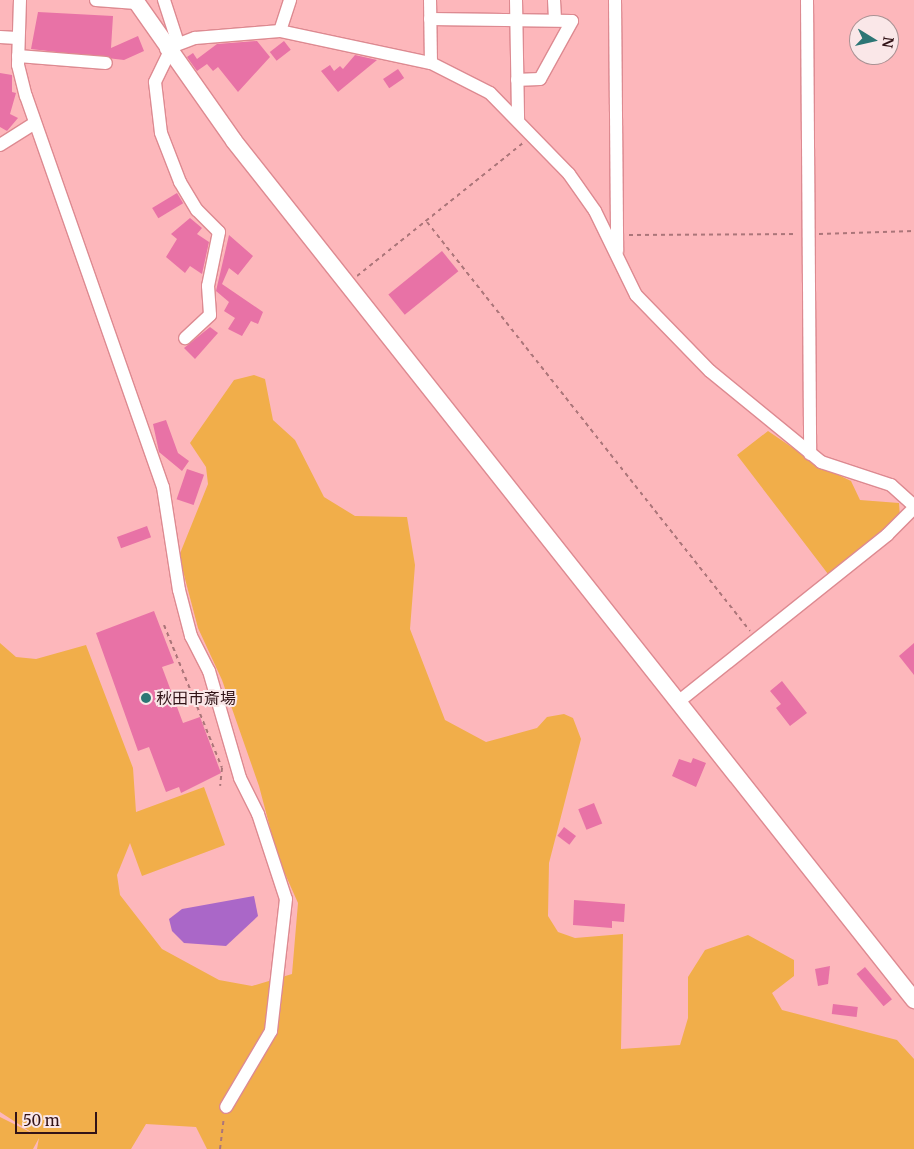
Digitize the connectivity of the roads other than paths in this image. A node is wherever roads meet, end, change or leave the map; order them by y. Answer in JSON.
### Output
{"nodes":[{"id":1,"x":20,"y":0,"type":"edge"},
{"id":2,"x":96,"y":0,"type":"edge"},
{"id":3,"x":164,"y":0,"type":"edge"},
{"id":4,"x":290,"y":0,"type":"edge"},
{"id":5,"x":430,"y":0,"type":"edge"},
{"id":6,"x":516,"y":0,"type":"edge"},
{"id":7,"x":554,"y":0,"type":"edge"},
{"id":8,"x":615,"y":0,"type":"edge"},
{"id":9,"x":807,"y":0,"type":"edge"},
{"id":10,"x":136,"y":1,"type":"edge"},
{"id":11,"x":430,"y":19,"type":"junction"},
{"id":12,"x":516,"y":19,"type":"junction"},
{"id":13,"x":555,"y":20,"type":"junction"},
{"id":14,"x":280,"y":31,"type":"junction"},
{"id":15,"x":0,"y":37,"type":"edge"},
{"id":16,"x":17,"y":38,"type":"junction"},
{"id":17,"x":171,"y":48,"type":"junction"},
{"id":18,"x":18,"y":56,"type":"junction"},
{"id":19,"x":106,"y":63,"type":"dead end"},
{"id":20,"x":431,"y":63,"type":"junction"},
{"id":21,"x":517,"y":80,"type":"junction"},
{"id":22,"x":518,"y":119,"type":"junction"},
{"id":23,"x":35,"y":122,"type":"junction"},
{"id":24,"x":1,"y":141,"type":"edge"},
{"id":25,"x":617,"y":253,"type":"junction"},
{"id":26,"x":185,"y":338,"type":"dead end"},
{"id":27,"x":810,"y":454,"type":"junction"},
{"id":28,"x":912,"y":514,"type":"edge"},
{"id":29,"x":678,"y":702,"type":"junction"},
{"id":30,"x":914,"y":1000,"type":"edge"},
{"id":31,"x":226,"y":1107,"type":"road end"}],
"edges":[{"from":1,"to":16,"type":"street"},
{"from":2,"to":10,"type":"street"},
{"from":3,"to":17,"type":"street"},
{"from":4,"to":14,"type":"street"},
{"from":5,"to":11,"type":"street"},
{"from":6,"to":12,"type":"street"},
{"from":7,"to":13,"type":"street"},
{"from":8,"to":25,"type":"street"},
{"from":9,"to":27,"type":"street"},
{"from":10,"to":17,"type":"street"},
{"from":11,"to":12,"type":"street"},
{"from":11,"to":20,"type":"street"},
{"from":12,"to":13,"type":"street"},
{"from":12,"to":21,"type":"street"},
{"from":13,"to":21,"type":"street"},
{"from":14,"to":17,"type":"street"},
{"from":14,"to":20,"type":"street"},
{"from":15,"to":16,"type":"street"},
{"from":16,"to":18,"type":"street"},
{"from":17,"to":26,"type":"street"},
{"from":17,"to":29,"type":"street"},
{"from":18,"to":19,"type":"street"},
{"from":18,"to":23,"type":"street"},
{"from":20,"to":22,"type":"street"},
{"from":21,"to":22,"type":"street"},
{"from":22,"to":25,"type":"street"},
{"from":23,"to":24,"type":"street"},
{"from":23,"to":31,"type":"street"},
{"from":25,"to":27,"type":"street"},
{"from":27,"to":28,"type":"street"},
{"from":28,"to":29,"type":"street"},
{"from":29,"to":30,"type":"street"}]}
